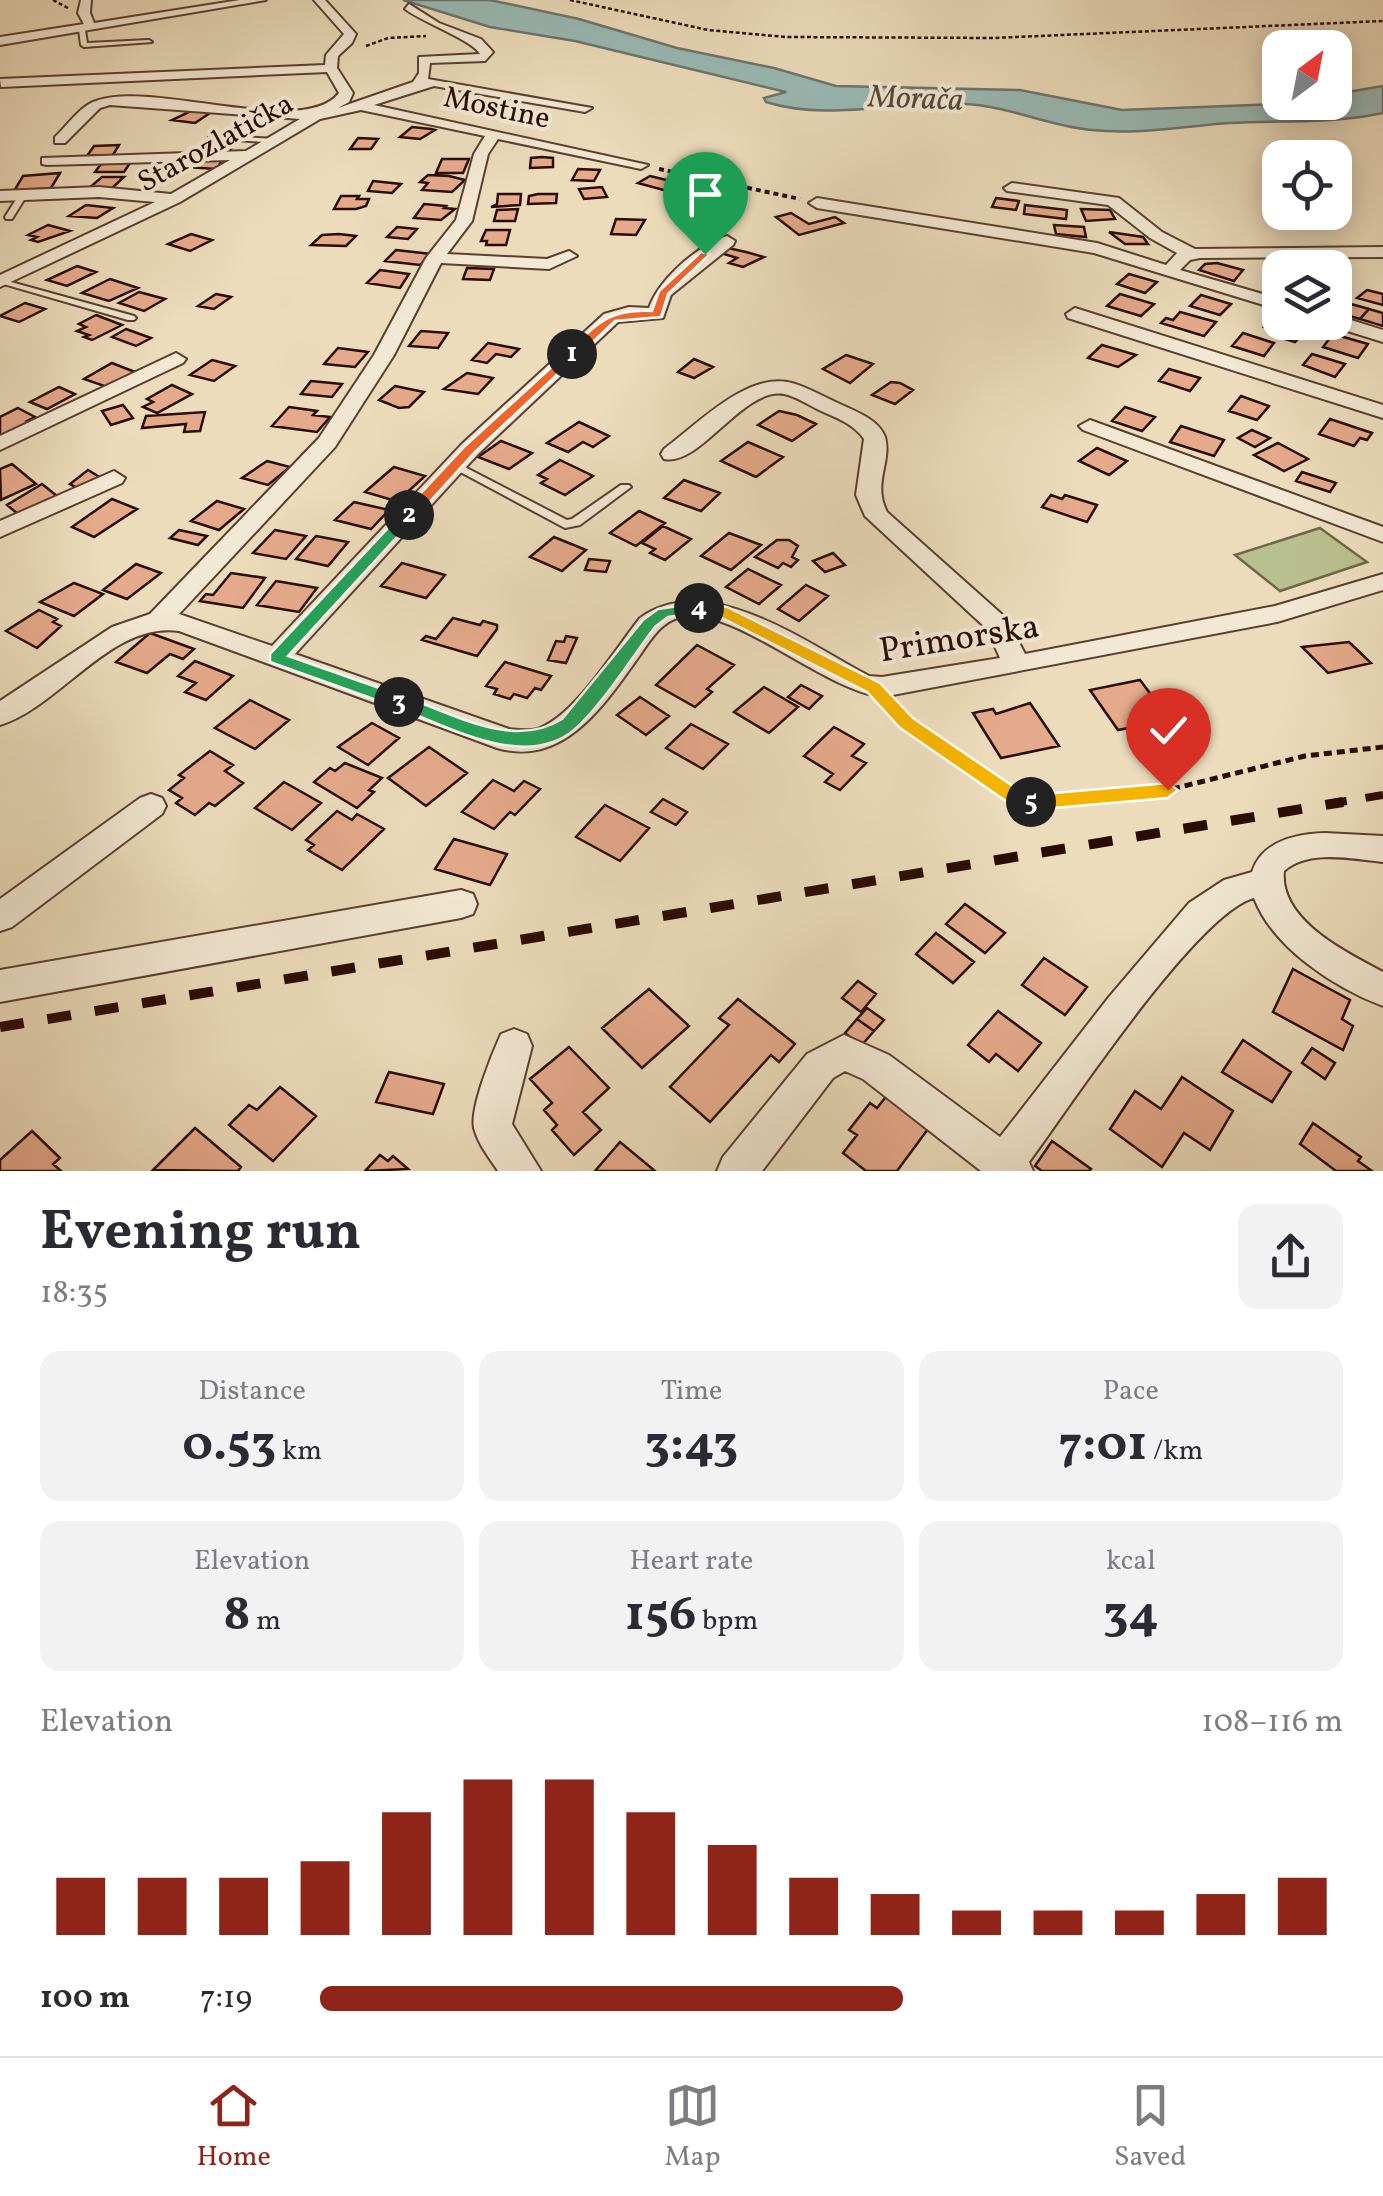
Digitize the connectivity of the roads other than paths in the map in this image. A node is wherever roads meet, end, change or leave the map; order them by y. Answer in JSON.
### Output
{"nodes":[{"id":1,"x":86,"y":0,"type":"edge"},
{"id":2,"x":262,"y":0,"type":"edge"},
{"id":3,"x":319,"y":0,"type":"edge"},
{"id":4,"x":409,"y":7,"type":"dead end"},
{"id":5,"x":86,"y":29,"type":"junction"},
{"id":6,"x":0,"y":40,"type":"edge"},
{"id":7,"x":150,"y":42,"type":"dead end"},
{"id":8,"x":331,"y":68,"type":"junction"},
{"id":9,"x":1,"y":83,"type":"edge"},
{"id":10,"x":419,"y":83,"type":"junction"},
{"id":11,"x":344,"y":99,"type":"junction"},
{"id":12,"x":361,"y":106,"type":"junction"},
{"id":13,"x":180,"y":107,"type":"junction"},
{"id":14,"x":585,"y":108,"type":"dead end"},
{"id":15,"x":318,"y":116,"type":"junction"},
{"id":16,"x":157,"y":120,"type":"dead end"},
{"id":17,"x":493,"y":134,"type":"junction"},
{"id":18,"x":214,"y":138,"type":"dead end"},
{"id":19,"x":60,"y":140,"type":"dead end"},
{"id":20,"x":275,"y":141,"type":"junction"},
{"id":21,"x":248,"y":156,"type":"junction"},
{"id":22,"x":47,"y":161,"type":"dead end"},
{"id":23,"x":642,"y":165,"type":"road end"},
{"id":24,"x":1012,"y":188,"type":"dead end"},
{"id":25,"x":23,"y":195,"type":"junction"},
{"id":26,"x":0,"y":196,"type":"edge"},
{"id":27,"x":174,"y":199,"type":"junction"},
{"id":28,"x":818,"y":203,"type":"road end"},
{"id":29,"x":10,"y":217,"type":"dead end"},
{"id":30,"x":727,"y":240,"type":"dead end"},
{"id":31,"x":1383,"y":252,"type":"edge"},
{"id":32,"x":1192,"y":254,"type":"junction"},
{"id":33,"x":569,"y":256,"type":"dead end"},
{"id":34,"x":435,"y":258,"type":"junction"},
{"id":35,"x":1169,"y":272,"type":"junction"},
{"id":36,"x":1,"y":281,"type":"edge"},
{"id":37,"x":1262,"y":300,"type":"edge"},
{"id":38,"x":1075,"y":314,"type":"dead end"},
{"id":39,"x":131,"y":318,"type":"dead end"},
{"id":40,"x":1352,"y":326,"type":"edge"},
{"id":41,"x":1383,"y":336,"type":"edge"},
{"id":42,"x":176,"y":358,"type":"dead end"},
{"id":43,"x":1383,"y":412,"type":"edge"},
{"id":44,"x":1090,"y":426,"type":"dead end"},
{"id":45,"x":0,"y":444,"type":"edge"},
{"id":46,"x":672,"y":454,"type":"dead end"},
{"id":47,"x":455,"y":465,"type":"junction"},
{"id":48,"x":114,"y":478,"type":"dead end"},
{"id":49,"x":625,"y":487,"type":"dead end"},
{"id":50,"x":0,"y":530,"type":"edge"},
{"id":51,"x":1383,"y":535,"type":"edge"},
{"id":52,"x":1383,"y":582,"type":"edge"},
{"id":53,"x":158,"y":621,"type":"junction"},
{"id":54,"x":276,"y":658,"type":"junction"},
{"id":55,"x":1017,"y":666,"type":"junction"},
{"id":56,"x":0,"y":715,"type":"edge"},
{"id":57,"x":151,"y":806,"type":"dead end"},
{"id":58,"x":1383,"y":848,"type":"edge"},
{"id":59,"x":1266,"y":882,"type":"junction"},
{"id":60,"x":461,"y":904,"type":"dead end"},
{"id":61,"x":0,"y":917,"type":"edge"},
{"id":62,"x":0,"y":986,"type":"edge"},
{"id":63,"x":1383,"y":990,"type":"edge"},
{"id":64,"x":514,"y":1046,"type":"dead end"},
{"id":65,"x":1008,"y":1167,"type":"edge"},
{"id":66,"x":521,"y":1171,"type":"edge"},
{"id":67,"x":738,"y":1171,"type":"edge"}],
"edges":[{"from":1,"to":5,"type":"street"},
{"from":2,"to":5,"type":"street"},
{"from":3,"to":8,"type":"street","name":"Starozlatička"},
{"from":4,"to":10,"type":"street"},
{"from":5,"to":6,"type":"street"},
{"from":5,"to":7,"type":"lane"},
{"from":8,"to":9,"type":"street"},
{"from":8,"to":11,"type":"street","name":"Starozlatička"},
{"from":10,"to":12,"type":"street"},
{"from":10,"to":14,"type":"street"},
{"from":11,"to":12,"type":"street","name":"Mostine"},
{"from":11,"to":15,"type":"street","name":"Starozlatička"},
{"from":12,"to":15,"type":"street"},
{"from":12,"to":17,"type":"street","name":"Mostine"},
{"from":13,"to":15,"type":"street"},
{"from":13,"to":16,"type":"street"},
{"from":13,"to":19,"type":"street"},
{"from":15,"to":20,"type":"street","name":"Starozlatička"},
{"from":17,"to":23,"type":"street","name":"Mostine"},
{"from":17,"to":34,"type":"street"},
{"from":18,"to":20,"type":"lane"},
{"from":20,"to":21,"type":"street","name":"Starozlatička"},
{"from":21,"to":22,"type":"street"},
{"from":21,"to":27,"type":"street","name":"Starozlatička"},
{"from":24,"to":32,"type":"street"},
{"from":25,"to":26,"type":"street"},
{"from":25,"to":27,"type":"street"},
{"from":25,"to":29,"type":"lane"},
{"from":27,"to":36,"type":"street","name":"Starozlatička"},
{"from":28,"to":35,"type":"street"},
{"from":30,"to":47,"type":"street"},
{"from":31,"to":32,"type":"street"},
{"from":32,"to":35,"type":"street"},
{"from":33,"to":34,"type":"street"},
{"from":34,"to":53,"type":"street"},
{"from":35,"to":37,"type":"street"},
{"from":36,"to":39,"type":"lane"},
{"from":38,"to":43,"type":"street"},
{"from":40,"to":41,"type":"street"},
{"from":42,"to":45,"type":"street"},
{"from":44,"to":51,"type":"street"},
{"from":46,"to":55,"type":"street"},
{"from":47,"to":49,"type":"lane"},
{"from":47,"to":54,"type":"street"},
{"from":48,"to":50,"type":"street"},
{"from":52,"to":55,"type":"street","name":"Primorska"},
{"from":53,"to":54,"type":"street","name":"Primorska"},
{"from":53,"to":56,"type":"street"},
{"from":54,"to":55,"type":"street","name":"Primorska"},
{"from":57,"to":61,"type":"street"},
{"from":58,"to":59,"type":"street"},
{"from":59,"to":63,"type":"street"},
{"from":59,"to":65,"type":"street"},
{"from":60,"to":62,"type":"street"},
{"from":64,"to":66,"type":"street"},
{"from":65,"to":67,"type":"street"}]}
